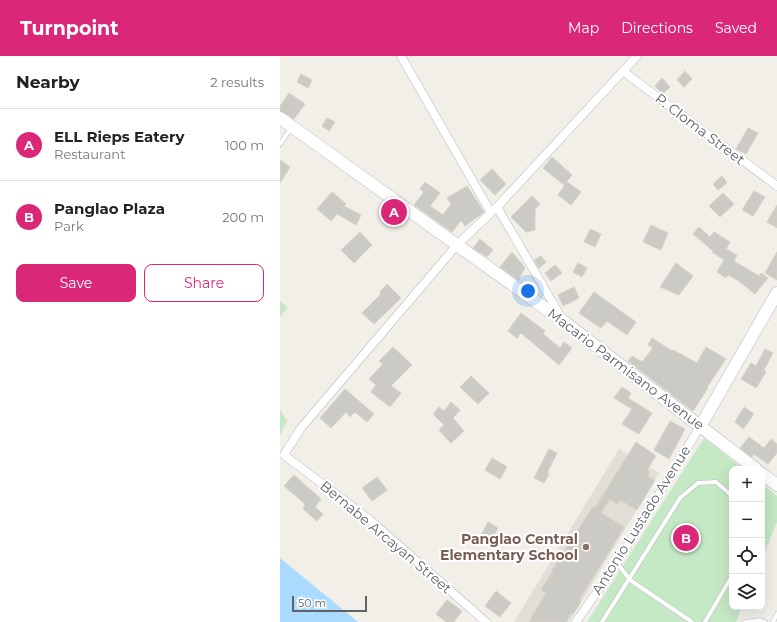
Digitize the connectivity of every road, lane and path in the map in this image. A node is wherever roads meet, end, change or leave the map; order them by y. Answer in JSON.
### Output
{"nodes":[{"id":1,"x":402,"y":56,"type":"edge"},
{"id":2,"x":637,"y":56,"type":"edge"},
{"id":3,"x":624,"y":72,"type":"junction"},
{"id":4,"x":280,"y":118,"type":"edge"},
{"id":5,"x":292,"y":126,"type":"junction"},
{"id":6,"x":280,"y":144,"type":"edge"},
{"id":7,"x":777,"y":186,"type":"edge"},
{"id":8,"x":497,"y":207,"type":"junction"},
{"id":9,"x":491,"y":213,"type":"junction"},
{"id":10,"x":457,"y":245,"type":"junction"},
{"id":11,"x":777,"y":293,"type":"edge"},
{"id":12,"x":563,"y":321,"type":"junction"},
{"id":13,"x":701,"y":425,"type":"junction"},
{"id":14,"x":752,"y":466,"type":"edge"},
{"id":15,"x":765,"y":476,"type":"edge"},
{"id":16,"x":777,"y":485,"type":"edge"},
{"id":17,"x":729,"y":493,"type":"edge"},
{"id":18,"x":617,"y":563,"type":"junction"},
{"id":19,"x":630,"y":580,"type":"junction"},
{"id":20,"x":729,"y":581,"type":"edge"},
{"id":21,"x":777,"y":614,"type":"edge"},
{"id":22,"x":486,"y":622,"type":"edge"},
{"id":23,"x":576,"y":622,"type":"edge"},
{"id":24,"x":602,"y":622,"type":"edge"},
{"id":25,"x":692,"y":622,"type":"edge"},
{"id":26,"x":705,"y":622,"type":"edge"},
{"id":27,"x":745,"y":622,"type":"edge"},
{"id":28,"x":764,"y":622,"type":"edge"},
{"id":29,"x":773,"y":622,"type":"edge"}],
"edges":[{"from":1,"to":9,"type":"street"},
{"from":2,"to":3,"type":"street"},
{"from":3,"to":7,"type":"street","name":"P. Cloma Street"},
{"from":3,"to":8,"type":"street"},
{"from":4,"to":5,"type":"street","name":"Macario Parmisano Avenue"},
{"from":5,"to":6,"type":"lane"},
{"from":5,"to":10,"type":"street","name":"Macario Parmisano Avenue"},
{"from":8,"to":9,"type":"street"},
{"from":8,"to":12,"type":"street"},
{"from":9,"to":10,"type":"street"},
{"from":10,"to":12,"type":"street","name":"Macario Parmisano Avenue"},
{"from":10,"to":22,"type":"street","name":"Bernabe Arcayan Street"},
{"from":11,"to":13,"type":"street","name":"Antonio Lustado Avenue"},
{"from":12,"to":13,"type":"street","name":"Macario Parmisano Avenue"},
{"from":13,"to":14,"type":"street","name":"Macario Parmisano Avenue"},
{"from":13,"to":18,"type":"street","name":"Antonio Lustado Avenue"},
{"from":15,"to":16,"type":"street"},
{"from":17,"to":19,"type":"lane"},
{"from":18,"to":19,"type":"lane"},
{"from":18,"to":23,"type":"street","name":"Antonio Lustado Avenue"},
{"from":19,"to":24,"type":"lane"},
{"from":19,"to":25,"type":"lane"},
{"from":20,"to":26,"type":"lane"},
{"from":21,"to":29,"type":"lane"},
{"from":27,"to":28,"type":"lane"}]}
